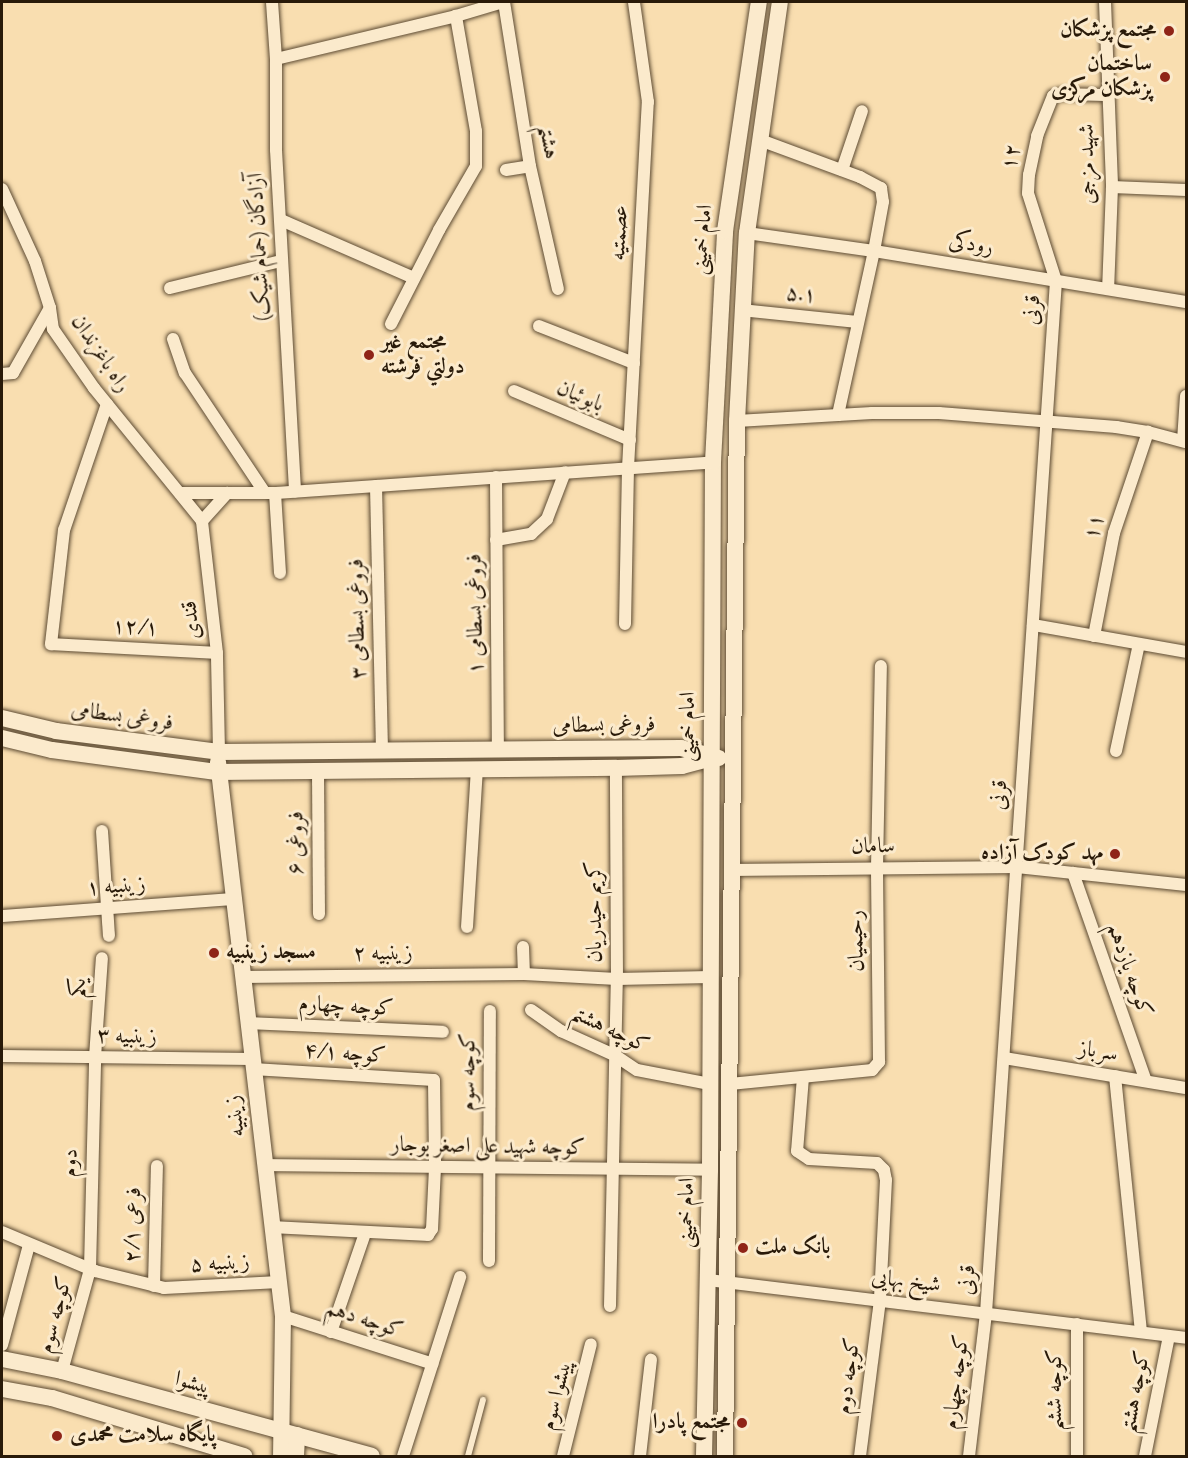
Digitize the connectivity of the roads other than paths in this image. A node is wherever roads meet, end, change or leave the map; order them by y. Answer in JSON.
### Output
{"nodes":[{"id":1,"x":272,"y":2,"type":"edge"},
{"id":2,"x":503,"y":2,"type":"edge"},
{"id":3,"x":634,"y":2,"type":"edge"},
{"id":4,"x":759,"y":2,"type":"edge"},
{"id":5,"x":780,"y":2,"type":"edge"},
{"id":6,"x":1105,"y":2,"type":"edge"},
{"id":7,"x":456,"y":16,"type":"junction"},
{"id":8,"x":276,"y":58,"type":"junction"},
{"id":9,"x":1109,"y":95,"type":"junction"},
{"id":10,"x":862,"y":111,"type":"dead end"},
{"id":11,"x":760,"y":140,"type":"junction"},
{"id":12,"x":530,"y":166,"type":"junction"},
{"id":13,"x":506,"y":170,"type":"dead end"},
{"id":14,"x":842,"y":170,"type":"junction"},
{"id":15,"x":1112,"y":187,"type":"junction"},
{"id":16,"x":2,"y":189,"type":"edge"},
{"id":17,"x":1186,"y":190,"type":"edge"},
{"id":18,"x":280,"y":220,"type":"junction"},
{"id":19,"x":747,"y":233,"type":"junction"},
{"id":20,"x":874,"y":251,"type":"junction"},
{"id":21,"x":281,"y":261,"type":"junction"},
{"id":22,"x":414,"y":278,"type":"junction"},
{"id":23,"x":1056,"y":281,"type":"junction"},
{"id":24,"x":170,"y":288,"type":"dead end"},
{"id":25,"x":558,"y":289,"type":"dead end"},
{"id":26,"x":1108,"y":289,"type":"junction"},
{"id":27,"x":1186,"y":302,"type":"edge"},
{"id":28,"x":50,"y":308,"type":"junction"},
{"id":29,"x":741,"y":310,"type":"junction"},
{"id":30,"x":857,"y":322,"type":"junction"},
{"id":31,"x":391,"y":324,"type":"dead end"},
{"id":32,"x":538,"y":326,"type":"dead end"},
{"id":33,"x":172,"y":339,"type":"dead end"},
{"id":34,"x":634,"y":363,"type":"junction"},
{"id":35,"x":2,"y":374,"type":"edge"},
{"id":36,"x":514,"y":391,"type":"dead end"},
{"id":37,"x":1186,"y":396,"type":"edge"},
{"id":38,"x":107,"y":404,"type":"junction"},
{"id":39,"x":837,"y":415,"type":"junction"},
{"id":40,"x":1047,"y":420,"type":"junction"},
{"id":41,"x":737,"y":421,"type":"junction"},
{"id":42,"x":1148,"y":432,"type":"junction"},
{"id":43,"x":630,"y":440,"type":"junction"},
{"id":44,"x":1185,"y":442,"type":"edge"},
{"id":45,"x":713,"y":462,"type":"junction"},
{"id":46,"x":628,"y":468,"type":"junction"},
{"id":47,"x":565,"y":472,"type":"junction"},
{"id":48,"x":495,"y":477,"type":"junction"},
{"id":49,"x":376,"y":486,"type":"junction"},
{"id":50,"x":295,"y":491,"type":"junction"},
{"id":51,"x":180,"y":493,"type":"junction"},
{"id":52,"x":227,"y":493,"type":"junction"},
{"id":53,"x":270,"y":493,"type":"junction"},
{"id":54,"x":202,"y":521,"type":"junction"},
{"id":55,"x":496,"y":540,"type":"junction"},
{"id":56,"x":280,"y":573,"type":"dead end"},
{"id":57,"x":625,"y":624,"type":"dead end"},
{"id":58,"x":1033,"y":625,"type":"junction"},
{"id":59,"x":1094,"y":636,"type":"junction"},
{"id":60,"x":1139,"y":644,"type":"junction"},
{"id":61,"x":1186,"y":652,"type":"edge"},
{"id":62,"x":217,"y":653,"type":"junction"},
{"id":63,"x":881,"y":666,"type":"dead end"},
{"id":64,"x":2,"y":718,"type":"edge"},
{"id":65,"x":2,"y":738,"type":"edge"},
{"id":66,"x":498,"y":750,"type":"junction"},
{"id":67,"x":382,"y":751,"type":"junction"},
{"id":68,"x":1116,"y":751,"type":"dead end"},
{"id":69,"x":219,"y":752,"type":"junction"},
{"id":70,"x":711,"y":758,"type":"junction"},
{"id":71,"x":732,"y":758,"type":"junction"},
{"id":72,"x":616,"y":768,"type":"junction"},
{"id":73,"x":477,"y":769,"type":"junction"},
{"id":74,"x":218,"y":772,"type":"junction"},
{"id":75,"x":318,"y":772,"type":"junction"},
{"id":76,"x":102,"y":831,"type":"dead end"},
{"id":77,"x":1017,"y":867,"type":"junction"},
{"id":78,"x":877,"y":868,"type":"junction"},
{"id":79,"x":730,"y":870,"type":"junction"},
{"id":80,"x":1073,"y":873,"type":"junction"},
{"id":81,"x":1186,"y":885,"type":"edge"},
{"id":82,"x":233,"y":899,"type":"junction"},
{"id":83,"x":109,"y":908,"type":"junction"},
{"id":84,"x":319,"y":914,"type":"dead end"},
{"id":85,"x":2,"y":916,"type":"edge"},
{"id":86,"x":467,"y":927,"type":"dead end"},
{"id":87,"x":109,"y":936,"type":"dead end"},
{"id":88,"x":523,"y":947,"type":"dead end"},
{"id":89,"x":102,"y":958,"type":"dead end"},
{"id":90,"x":524,"y":974,"type":"junction"},
{"id":91,"x":242,"y":977,"type":"junction"},
{"id":92,"x":710,"y":977,"type":"junction"},
{"id":93,"x":617,"y":979,"type":"junction"},
{"id":94,"x":531,"y":1010,"type":"dead end"},
{"id":95,"x":490,"y":1011,"type":"dead end"},
{"id":96,"x":248,"y":1023,"type":"junction"},
{"id":97,"x":443,"y":1032,"type":"dead end"},
{"id":98,"x":2,"y":1056,"type":"edge"},
{"id":99,"x":616,"y":1056,"type":"junction"},
{"id":100,"x":95,"y":1057,"type":"junction"},
{"id":101,"x":1004,"y":1058,"type":"junction"},
{"id":102,"x":253,"y":1064,"type":"junction"},
{"id":103,"x":1115,"y":1076,"type":"junction"},
{"id":104,"x":803,"y":1077,"type":"junction"},
{"id":105,"x":1146,"y":1081,"type":"junction"},
{"id":106,"x":710,"y":1084,"type":"junction"},
{"id":107,"x":730,"y":1084,"type":"junction"},
{"id":108,"x":1186,"y":1088,"type":"edge"},
{"id":109,"x":265,"y":1165,"type":"junction"},
{"id":110,"x":157,"y":1166,"type":"dead end"},
{"id":111,"x":435,"y":1168,"type":"junction"},
{"id":112,"x":490,"y":1168,"type":"junction"},
{"id":113,"x":614,"y":1170,"type":"junction"},
{"id":114,"x":710,"y":1170,"type":"junction"},
{"id":115,"x":272,"y":1227,"type":"junction"},
{"id":116,"x":2,"y":1232,"type":"edge"},
{"id":117,"x":365,"y":1233,"type":"junction"},
{"id":118,"x":30,"y":1245,"type":"junction"},
{"id":119,"x":489,"y":1261,"type":"dead end"},
{"id":120,"x":90,"y":1269,"type":"junction"},
{"id":121,"x":460,"y":1277,"type":"dead end"},
{"id":122,"x":708,"y":1280,"type":"junction"},
{"id":123,"x":727,"y":1281,"type":"junction"},
{"id":124,"x":279,"y":1282,"type":"junction"},
{"id":125,"x":159,"y":1287,"type":"junction"},
{"id":126,"x":880,"y":1300,"type":"junction"},
{"id":127,"x":610,"y":1306,"type":"dead end"},
{"id":128,"x":986,"y":1313,"type":"junction"},
{"id":129,"x":283,"y":1316,"type":"junction"},
{"id":130,"x":1077,"y":1324,"type":"junction"},
{"id":131,"x":331,"y":1332,"type":"junction"},
{"id":132,"x":1141,"y":1332,"type":"junction"},
{"id":133,"x":1169,"y":1335,"type":"junction"},
{"id":134,"x":1186,"y":1338,"type":"edge"},
{"id":135,"x":591,"y":1344,"type":"dead end"},
{"id":136,"x":2,"y":1345,"type":"edge"},
{"id":137,"x":2,"y":1359,"type":"edge"},
{"id":138,"x":651,"y":1360,"type":"dead end"},
{"id":139,"x":433,"y":1364,"type":"junction"},
{"id":140,"x":62,"y":1371,"type":"junction"},
{"id":141,"x":2,"y":1389,"type":"edge"},
{"id":142,"x":483,"y":1400,"type":"dead end"},
{"id":143,"x":290,"y":1433,"type":"junction"},
{"id":144,"x":726,"y":1455,"type":"edge"},
{"id":145,"x":244,"y":1456,"type":"edge"},
{"id":146,"x":281,"y":1456,"type":"edge"},
{"id":147,"x":296,"y":1456,"type":"edge"},
{"id":148,"x":372,"y":1456,"type":"edge"},
{"id":149,"x":403,"y":1456,"type":"edge"},
{"id":150,"x":468,"y":1456,"type":"edge"},
{"id":151,"x":563,"y":1456,"type":"edge"},
{"id":152,"x":640,"y":1456,"type":"edge"},
{"id":153,"x":704,"y":1456,"type":"edge"},
{"id":154,"x":860,"y":1456,"type":"edge"},
{"id":155,"x":969,"y":1456,"type":"edge"},
{"id":156,"x":1077,"y":1456,"type":"edge"},
{"id":157,"x":1145,"y":1456,"type":"edge"}],
"edges":[{"from":1,"to":8,"type":"street","name":"آزادگان (حمام شیک)"},
{"from":2,"to":7,"type":"street"},
{"from":2,"to":12,"type":"street","name":"هشتم"},
{"from":3,"to":34,"type":"street","name":"عصمتیه"},
{"from":4,"to":45,"type":"main road","name":"امام خمینی"},
{"from":5,"to":11,"type":"main road","name":"امام خمینی"},
{"from":6,"to":9,"type":"street","name":"شهید مزجی"},
{"from":7,"to":8,"type":"street"},
{"from":7,"to":22,"type":"street"},
{"from":8,"to":18,"type":"street","name":"آزادگان (حمام شیک)"},
{"from":9,"to":15,"type":"street","name":"شهید مزجی"},
{"from":9,"to":23,"type":"street","name":"۱۲"},
{"from":10,"to":14,"type":"street"},
{"from":11,"to":14,"type":"street"},
{"from":11,"to":19,"type":"main road","name":"امام خمینی"},
{"from":12,"to":13,"type":"street"},
{"from":12,"to":25,"type":"street","name":"هشتم"},
{"from":14,"to":20,"type":"street"},
{"from":15,"to":17,"type":"street"},
{"from":15,"to":26,"type":"street","name":"شهید مزجی"},
{"from":16,"to":28,"type":"street","name":"راه باغزندان"},
{"from":18,"to":21,"type":"street","name":"آزادگان (حمام شیک)"},
{"from":18,"to":22,"type":"street"},
{"from":19,"to":20,"type":"street","name":"رودکی"},
{"from":19,"to":29,"type":"main road","name":"امام خمینی"},
{"from":20,"to":23,"type":"street","name":"رودکی"},
{"from":20,"to":30,"type":"street"},
{"from":21,"to":24,"type":"street"},
{"from":21,"to":50,"type":"street","name":"آزادگان (حمام شیک)"},
{"from":22,"to":31,"type":"street"},
{"from":23,"to":26,"type":"street","name":"رودکی"},
{"from":23,"to":40,"type":"street","name":"قرنی"},
{"from":26,"to":27,"type":"street","name":"رودکی"},
{"from":28,"to":35,"type":"street"},
{"from":28,"to":38,"type":"street","name":"راه باغزندان"},
{"from":29,"to":30,"type":"street","name":"۵.۱"},
{"from":29,"to":41,"type":"main road","name":"امام خمینی"},
{"from":30,"to":39,"type":"street"},
{"from":32,"to":34,"type":"street"},
{"from":33,"to":53,"type":"street"},
{"from":34,"to":43,"type":"street","name":"عصمتیه"},
{"from":36,"to":43,"type":"street","name":"بابوئیان"},
{"from":37,"to":44,"type":"street"},
{"from":38,"to":51,"type":"street","name":"راه باغزندان"},
{"from":38,"to":62,"type":"street","name":"۱۲/۱"},
{"from":39,"to":40,"type":"street"},
{"from":39,"to":41,"type":"street"},
{"from":40,"to":42,"type":"street"},
{"from":40,"to":58,"type":"street","name":"قرنی"},
{"from":41,"to":71,"type":"main road","name":"امام خمینی"},
{"from":42,"to":44,"type":"street"},
{"from":42,"to":59,"type":"street","name":"۱۱"},
{"from":43,"to":46,"type":"street","name":"عصمتیه"},
{"from":45,"to":46,"type":"street"},
{"from":45,"to":70,"type":"main road","name":"امام خمینی"},
{"from":46,"to":47,"type":"street"},
{"from":46,"to":57,"type":"street","name":"عصمتیه"},
{"from":47,"to":48,"type":"street"},
{"from":47,"to":55,"type":"street"},
{"from":48,"to":49,"type":"street"},
{"from":48,"to":55,"type":"street","name":"فروغی بسطامی ۱"},
{"from":49,"to":50,"type":"street"},
{"from":49,"to":67,"type":"street","name":"فروغی بسطامی ۳"},
{"from":50,"to":53,"type":"street"},
{"from":51,"to":52,"type":"street"},
{"from":51,"to":54,"type":"street","name":"راه باغزندان"},
{"from":52,"to":53,"type":"street"},
{"from":52,"to":54,"type":"street"},
{"from":53,"to":56,"type":"street"},
{"from":54,"to":62,"type":"street","name":"قندی"},
{"from":55,"to":66,"type":"street","name":"فروغی بسطامی ۱"},
{"from":58,"to":59,"type":"street"},
{"from":58,"to":77,"type":"street","name":"قرنی"},
{"from":59,"to":60,"type":"street"},
{"from":60,"to":61,"type":"street"},
{"from":60,"to":68,"type":"street"},
{"from":62,"to":69,"type":"street","name":"قندی"},
{"from":63,"to":78,"type":"street","name":"رحیمیان"},
{"from":64,"to":69,"type":"main road","name":"فروغی بسطامی"},
{"from":65,"to":74,"type":"main road","name":"فروغی بسطامی"},
{"from":66,"to":67,"type":"main road","name":"فروغی بسطامی"},
{"from":66,"to":70,"type":"main road","name":"فروغی بسطامی"},
{"from":67,"to":69,"type":"main road","name":"فروغی بسطامی"},
{"from":69,"to":74,"type":"main road","name":"زینبیه"},
{"from":70,"to":71,"type":"main road"},
{"from":70,"to":72,"type":"main road","name":"فروغی بسطامی"},
{"from":70,"to":92,"type":"main road","name":"امام خمینی"},
{"from":71,"to":79,"type":"main road","name":"امام خمینی"},
{"from":72,"to":73,"type":"main road","name":"فروغی بسطامی"},
{"from":72,"to":93,"type":"street","name":"کریم حیدریان"},
{"from":73,"to":75,"type":"main road","name":"فروغی بسطامی"},
{"from":73,"to":86,"type":"street"},
{"from":74,"to":75,"type":"main road","name":"فروغی بسطامی"},
{"from":74,"to":82,"type":"main road","name":"زینبیه"},
{"from":75,"to":84,"type":"street","name":"فروغی ۶"},
{"from":76,"to":83,"type":"street"},
{"from":77,"to":78,"type":"street","name":"سامان"},
{"from":77,"to":80,"type":"street","name":"سامان"},
{"from":77,"to":101,"type":"street","name":"قرنی"},
{"from":78,"to":79,"type":"street","name":"سامان"},
{"from":78,"to":104,"type":"street","name":"رحیمیان"},
{"from":79,"to":107,"type":"main road","name":"امام خمینی"},
{"from":80,"to":81,"type":"street","name":"سامان"},
{"from":80,"to":105,"type":"street","name":"کوچه یازدهم"},
{"from":82,"to":83,"type":"street","name":"زینبیه ۱"},
{"from":82,"to":91,"type":"main road","name":"زینبیه"},
{"from":83,"to":85,"type":"street","name":"زینبیه ۱"},
{"from":83,"to":87,"type":"street"},
{"from":88,"to":90,"type":"street"},
{"from":89,"to":100,"type":"street","name":"یکم"},
{"from":90,"to":91,"type":"street","name":"زینبیه ۲"},
{"from":90,"to":93,"type":"street"},
{"from":91,"to":96,"type":"main road","name":"زینبیه"},
{"from":92,"to":93,"type":"street"},
{"from":92,"to":106,"type":"main road","name":"امام خمینی"},
{"from":93,"to":99,"type":"street","name":"کریم حیدریان"},
{"from":94,"to":99,"type":"street","name":"کوچه هشتم"},
{"from":95,"to":112,"type":"street","name":"کوچه سوم"},
{"from":96,"to":97,"type":"street","name":"کوچه چهارم"},
{"from":96,"to":102,"type":"main road","name":"زینبیه"},
{"from":98,"to":100,"type":"street","name":"زینبیه ۳"},
{"from":99,"to":106,"type":"street","name":"کوچه هشتم"},
{"from":99,"to":113,"type":"street","name":"کریم حیدریان"},
{"from":100,"to":102,"type":"street","name":"زینبیه ۳"},
{"from":100,"to":120,"type":"street","name":"دوم"},
{"from":101,"to":103,"type":"street","name":"سرباز"},
{"from":101,"to":128,"type":"street","name":"قرنی"},
{"from":102,"to":109,"type":"main road","name":"زینبیه"},
{"from":102,"to":111,"type":"street","name":"کوچه ۴/۱"},
{"from":103,"to":105,"type":"street","name":"سرباز"},
{"from":103,"to":132,"type":"street"},
{"from":104,"to":107,"type":"street","name":"رحیمیان"},
{"from":104,"to":126,"type":"street","name":"کوچه دوم"},
{"from":105,"to":108,"type":"street","name":"سرباز"},
{"from":106,"to":114,"type":"main road","name":"امام خمینی"},
{"from":107,"to":123,"type":"main road","name":"امام خمینی"},
{"from":109,"to":111,"type":"street","name":"کوچه شهید علی اصغر بوجار"},
{"from":109,"to":115,"type":"main road","name":"زینبیه"},
{"from":110,"to":125,"type":"street","name":"فرعی ۲/۱"},
{"from":111,"to":112,"type":"street","name":"کوچه شهید علی اصغر بوجار"},
{"from":111,"to":117,"type":"street"},
{"from":112,"to":113,"type":"street","name":"کوچه شهید علی اصغر بوجار"},
{"from":112,"to":119,"type":"street"},
{"from":113,"to":114,"type":"street","name":"کوچه شهید علی اصغر بوجار"},
{"from":113,"to":127,"type":"street"},
{"from":114,"to":122,"type":"main road","name":"امام خمینی"},
{"from":115,"to":117,"type":"street"},
{"from":115,"to":124,"type":"main road","name":"زینبیه"},
{"from":116,"to":118,"type":"street","name":"زینبیه ۵"},
{"from":117,"to":131,"type":"street"},
{"from":118,"to":120,"type":"street","name":"زینبیه ۵"},
{"from":118,"to":136,"type":"street"},
{"from":120,"to":125,"type":"street","name":"زینبیه ۵"},
{"from":120,"to":140,"type":"street","name":"کوچه سوم"},
{"from":121,"to":139,"type":"street"},
{"from":122,"to":123,"type":"street","name":"شیخ بهایی"},
{"from":122,"to":153,"type":"main road","name":"امام خمینی"},
{"from":123,"to":126,"type":"street","name":"شیخ بهایی"},
{"from":123,"to":144,"type":"main road","name":"امام خمینی"},
{"from":124,"to":125,"type":"street","name":"زینبیه ۵"},
{"from":124,"to":129,"type":"main road","name":"زینبیه"},
{"from":126,"to":128,"type":"street","name":"شیخ بهایی"},
{"from":126,"to":154,"type":"street","name":"کوچه دوم"},
{"from":128,"to":130,"type":"street","name":"شیخ بهایی"},
{"from":128,"to":155,"type":"street","name":"کوچه چهارم"},
{"from":129,"to":131,"type":"street","name":"کوچه دهم"},
{"from":129,"to":143,"type":"main road","name":"زینبیه"},
{"from":130,"to":132,"type":"street","name":"شیخ بهایی"},
{"from":130,"to":156,"type":"street","name":"کوچه ششم"},
{"from":131,"to":139,"type":"street","name":"کوچه دهم"},
{"from":132,"to":133,"type":"street","name":"شیخ بهایی"},
{"from":133,"to":134,"type":"street","name":"شیخ بهایی"},
{"from":133,"to":157,"type":"street","name":"کوچه هشتم"},
{"from":135,"to":151,"type":"street","name":"پیشوا سوم"},
{"from":137,"to":140,"type":"main road","name":"پیشوا"},
{"from":138,"to":152,"type":"street"},
{"from":139,"to":149,"type":"street"},
{"from":140,"to":143,"type":"main road","name":"پیشوا"},
{"from":141,"to":145,"type":"main road"},
{"from":142,"to":150,"type":"lane"},
{"from":143,"to":146,"type":"main road","name":"زینبیه"},
{"from":143,"to":147,"type":"main road","name":"زینبیه"},
{"from":143,"to":148,"type":"main road","name":"پیشوا"}]}
